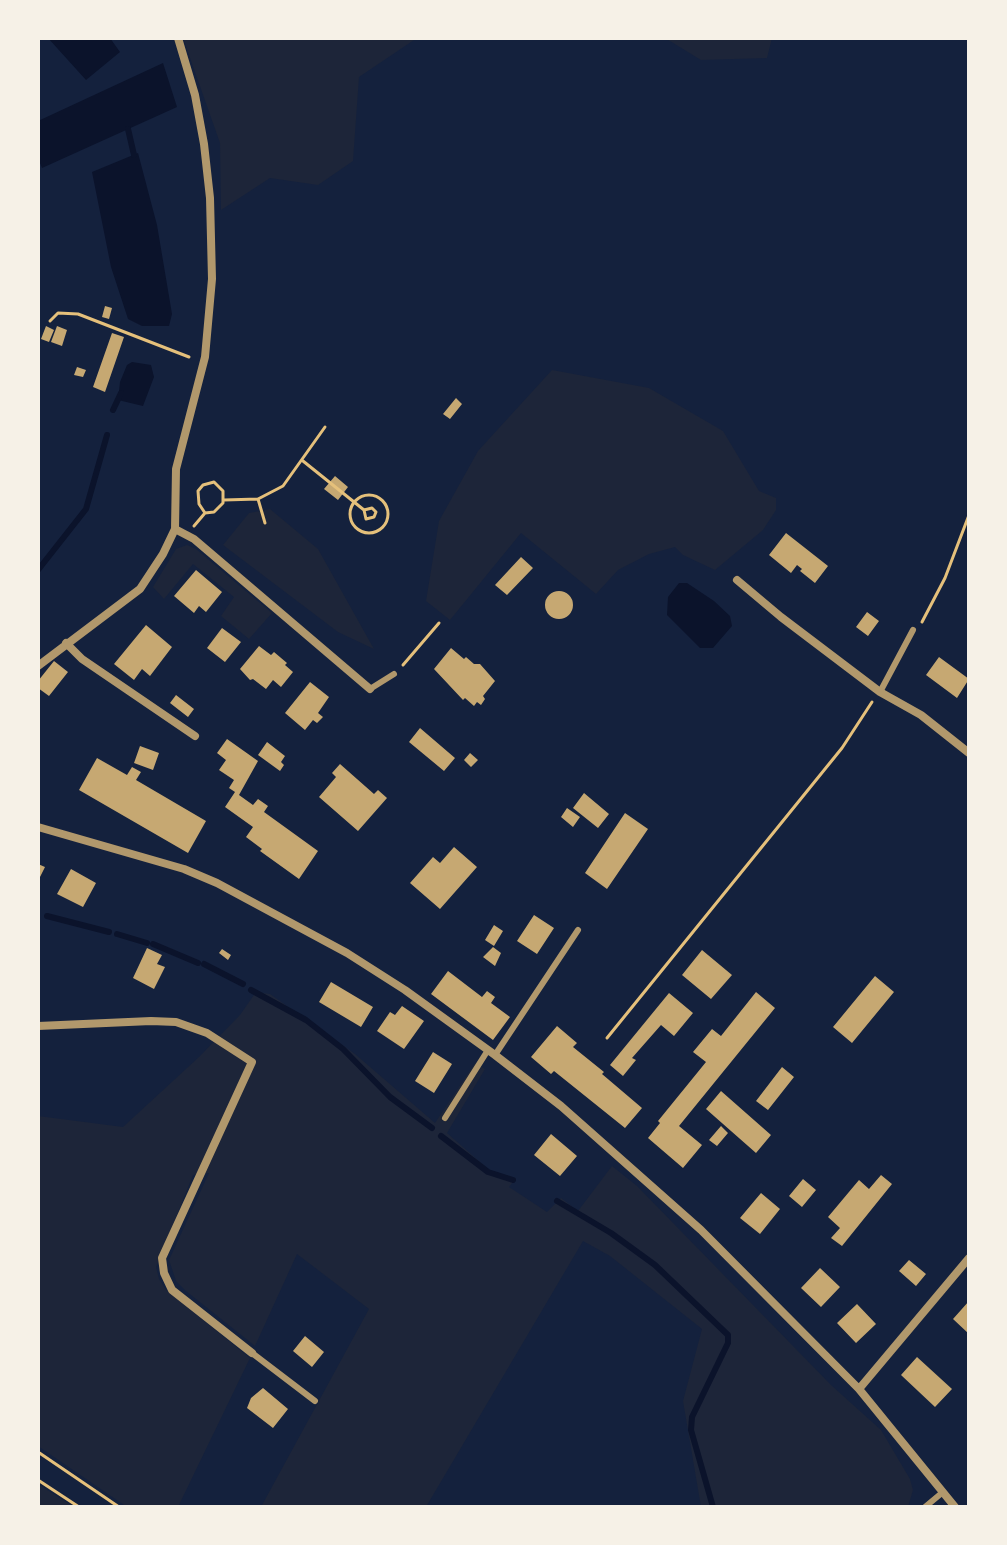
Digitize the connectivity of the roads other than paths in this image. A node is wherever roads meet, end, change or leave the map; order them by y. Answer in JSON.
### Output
{"nodes":[{"id":1,"x":178,"y":38,"type":"edge"},
{"id":2,"x":175,"y":529,"type":"junction"},
{"id":3,"x":737,"y":580,"type":"dead end"},
{"id":4,"x":913,"y":630,"type":"road end"},
{"id":5,"x":66,"y":643,"type":"junction"},
{"id":6,"x":38,"y":666,"type":"edge"},
{"id":7,"x":394,"y":674,"type":"road end"},
{"id":8,"x":370,"y":689,"type":"joint"},
{"id":9,"x":880,"y":692,"type":"junction"},
{"id":10,"x":195,"y":736,"type":"dead end"},
{"id":11,"x":969,"y":753,"type":"edge"},
{"id":12,"x":38,"y":827,"type":"edge"},
{"id":13,"x":578,"y":930,"type":"dead end"},
{"id":14,"x":38,"y":1026,"type":"edge"},
{"id":15,"x":492,"y":1053,"type":"junction"},
{"id":16,"x":445,"y":1118,"type":"dead end"},
{"id":17,"x":969,"y":1258,"type":"edge"},
{"id":18,"x":252,"y":1353,"type":"joint"},
{"id":19,"x":859,"y":1389,"type":"junction"},
{"id":20,"x":315,"y":1401,"type":"dead end"},
{"id":21,"x":943,"y":1492,"type":"junction"},
{"id":22,"x":925,"y":1507,"type":"edge"},
{"id":23,"x":955,"y":1507,"type":"edge"}],
"edges":[{"from":1,"to":2,"type":"street"},
{"from":2,"to":5,"type":"street"},
{"from":2,"to":8,"type":"street"},
{"from":3,"to":9,"type":"street"},
{"from":4,"to":9,"type":"lane"},
{"from":5,"to":6,"type":"street"},
{"from":5,"to":10,"type":"street"},
{"from":7,"to":8,"type":"lane"},
{"from":9,"to":11,"type":"street"},
{"from":12,"to":15,"type":"street"},
{"from":13,"to":15,"type":"lane"},
{"from":14,"to":18,"type":"street"},
{"from":15,"to":16,"type":"lane"},
{"from":15,"to":19,"type":"street"},
{"from":17,"to":19,"type":"street"},
{"from":18,"to":20,"type":"lane"},
{"from":19,"to":21,"type":"street"},
{"from":21,"to":22,"type":"lane"},
{"from":21,"to":23,"type":"street"}]}
